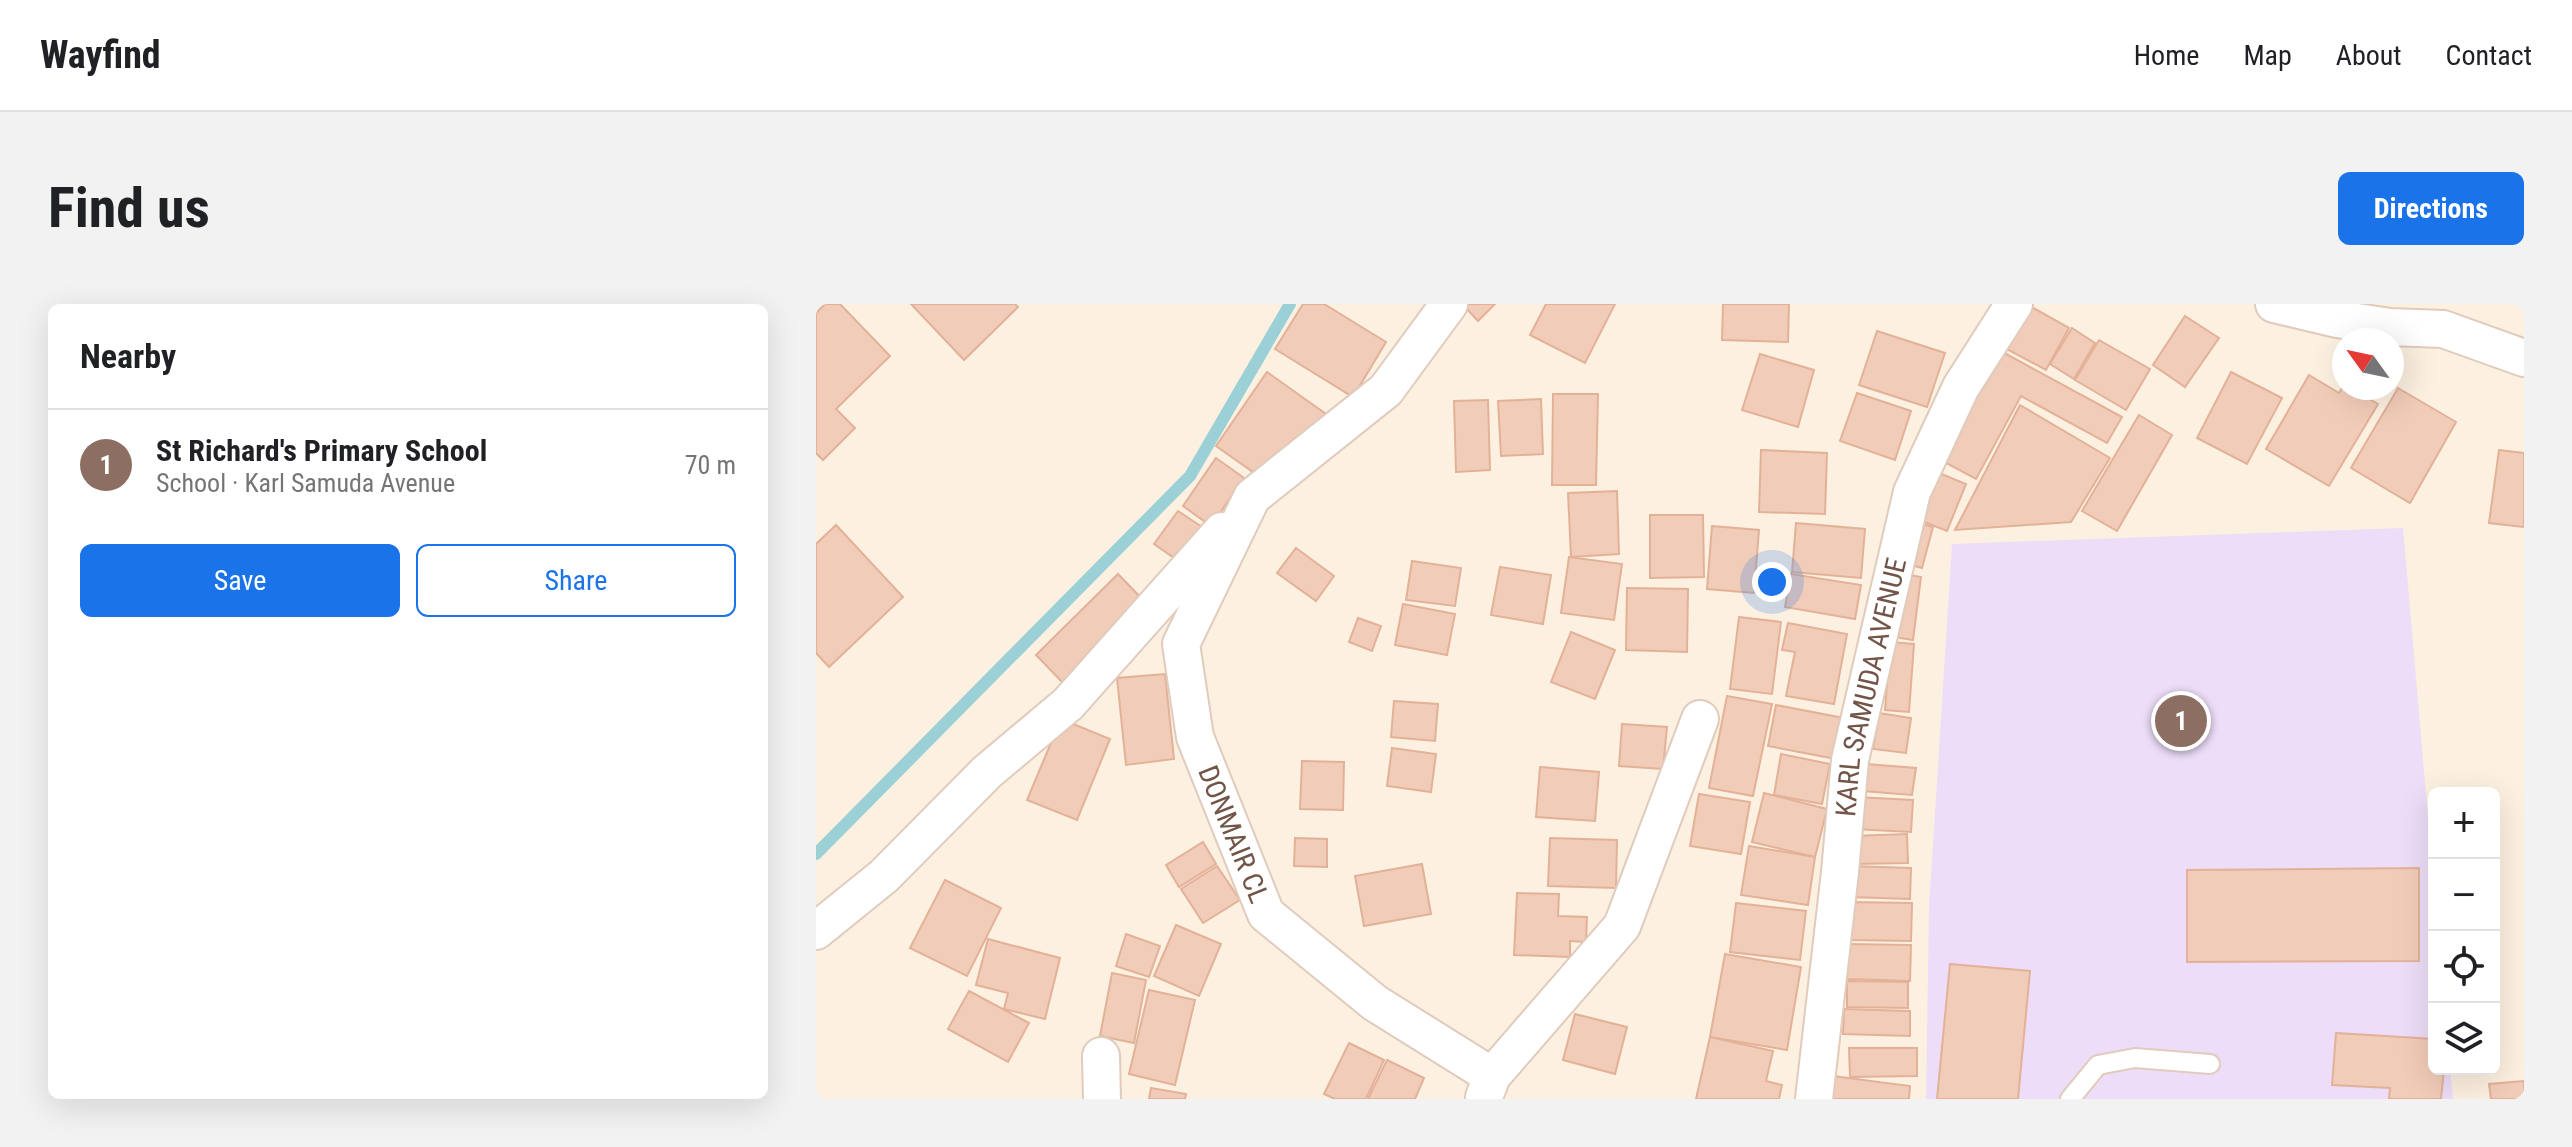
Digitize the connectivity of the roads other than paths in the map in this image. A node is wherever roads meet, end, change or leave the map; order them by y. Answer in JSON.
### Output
{"nodes":[{"id":1,"x":1449,"y":304,"type":"edge"},
{"id":2,"x":2014,"y":304,"type":"edge"},
{"id":3,"x":2274,"y":304,"type":"edge"},
{"id":4,"x":2524,"y":358,"type":"edge"},
{"id":5,"x":1252,"y":497,"type":"junction"},
{"id":6,"x":1700,"y":719,"type":"dead end"},
{"id":7,"x":816,"y":931,"type":"edge"},
{"id":8,"x":1101,"y":1056,"type":"dead end"},
{"id":9,"x":2210,"y":1064,"type":"dead end"},
{"id":10,"x":1488,"y":1087,"type":"edge"},
{"id":11,"x":1102,"y":1099,"type":"edge"},
{"id":12,"x":1814,"y":1099,"type":"edge"},
{"id":13,"x":2070,"y":1099,"type":"edge"}],
"edges":[{"from":1,"to":5,"type":"street","name":"DONMAIR CL"},
{"from":2,"to":12,"type":"street","name":"KARL SAMUDA AVENUE"},
{"from":3,"to":4,"type":"street"},
{"from":5,"to":7,"type":"street"},
{"from":5,"to":10,"type":"street","name":"DONMAIR CL"},
{"from":6,"to":10,"type":"street","name":"DONMAIR CL"},
{"from":8,"to":11,"type":"street"},
{"from":9,"to":13,"type":"lane"}]}
